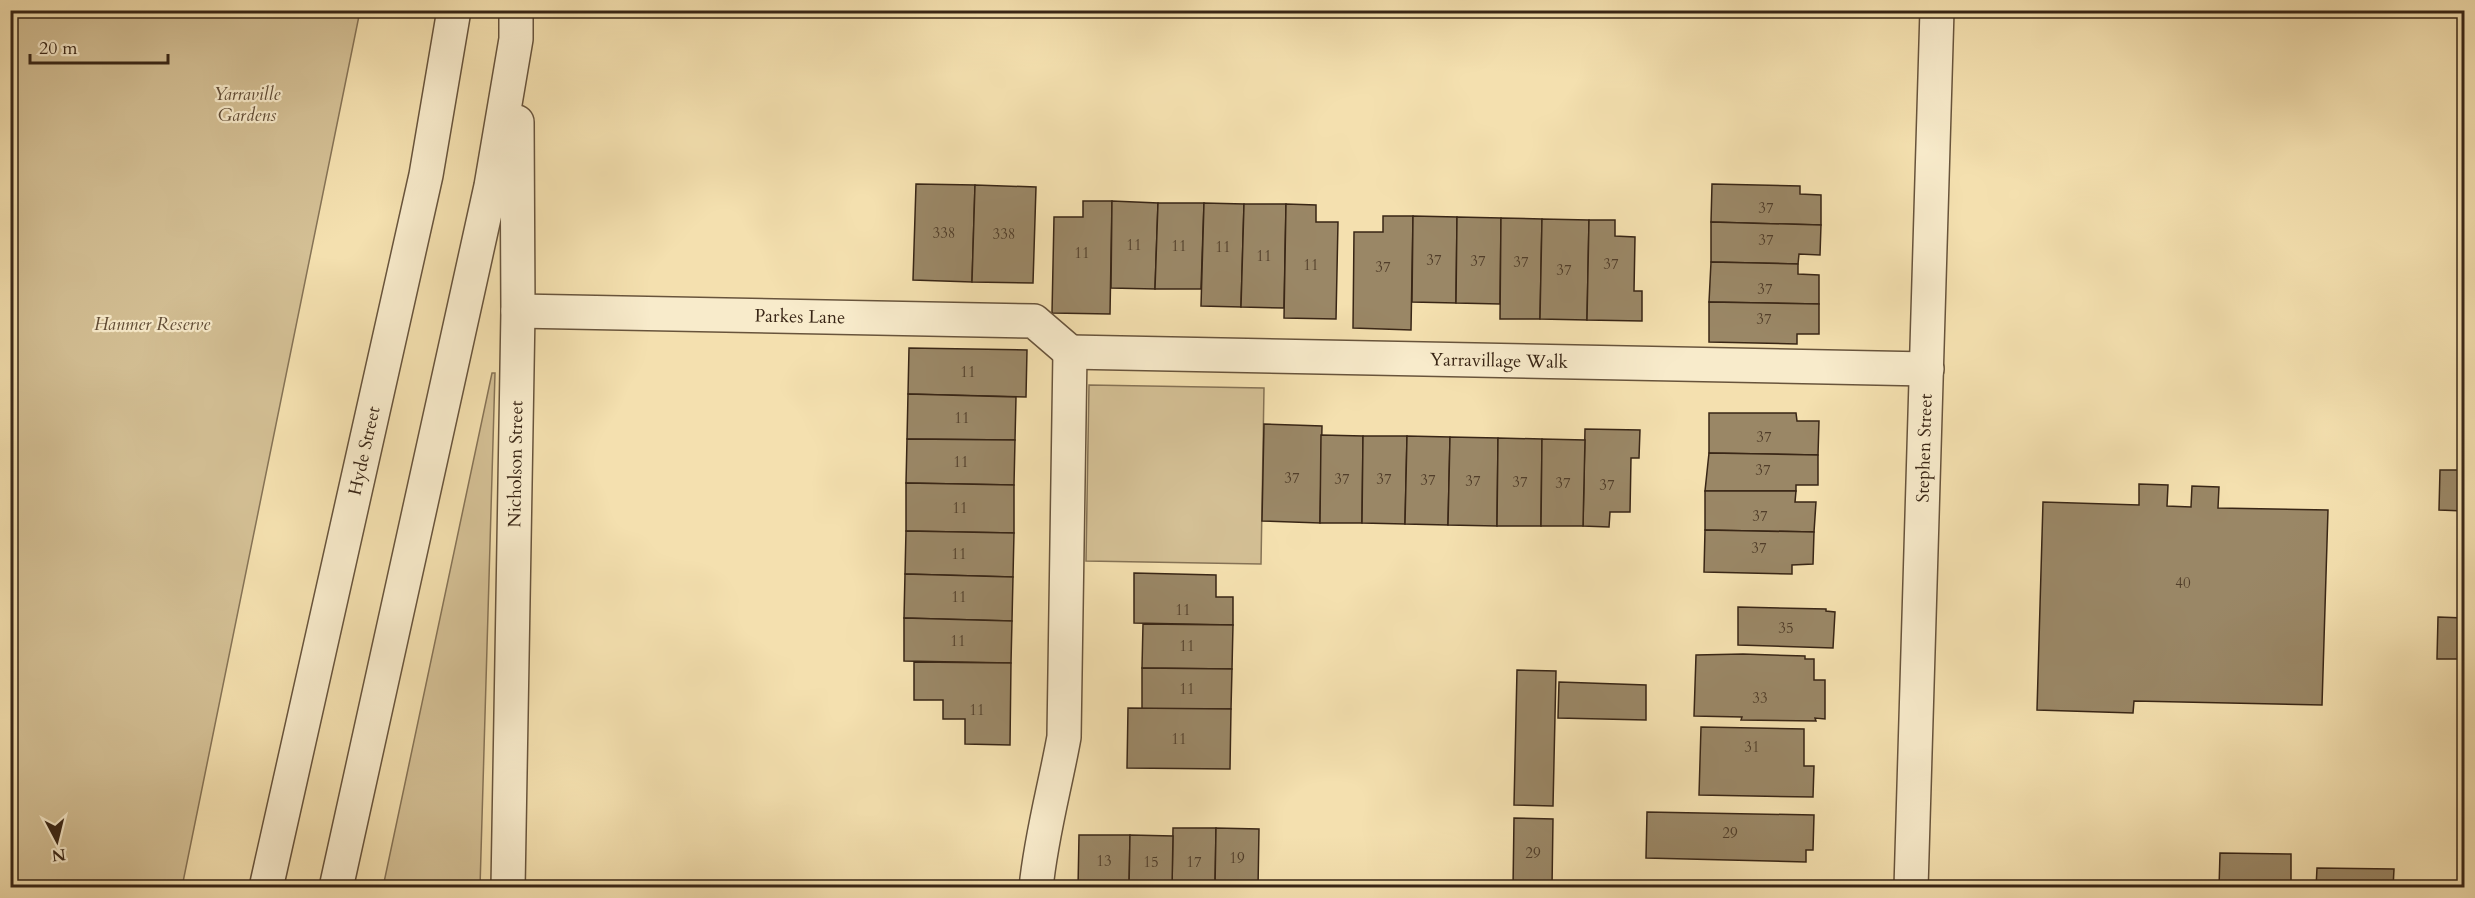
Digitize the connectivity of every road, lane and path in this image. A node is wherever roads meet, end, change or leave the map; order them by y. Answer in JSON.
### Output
{"nodes":[{"id":1,"x":454,"y":10,"type":"edge"},
{"id":2,"x":1937,"y":10,"type":"edge"},
{"id":3,"x":516,"y":25,"type":"edge"},
{"id":4,"x":518,"y":311,"type":"junction"},
{"id":5,"x":1070,"y":351,"type":"junction"},
{"id":6,"x":1927,"y":369,"type":"junction"},
{"id":7,"x":266,"y":888,"type":"edge"},
{"id":8,"x":336,"y":888,"type":"edge"},
{"id":9,"x":508,"y":888,"type":"edge"},
{"id":10,"x":1036,"y":888,"type":"edge"},
{"id":11,"x":1911,"y":888,"type":"edge"}],
"edges":[{"from":1,"to":7,"type":"street","name":"Hyde Street"},
{"from":2,"to":6,"type":"street","name":"Stephen Street"},
{"from":3,"to":4,"type":"street","name":"Nicholson Street"},
{"from":3,"to":8,"type":"street"},
{"from":4,"to":5,"type":"street","name":"Parkes Lane"},
{"from":4,"to":9,"type":"street","name":"Nicholson Street"},
{"from":5,"to":6,"type":"street","name":"Yarravillage Walk"},
{"from":5,"to":10,"type":"street"},
{"from":6,"to":11,"type":"street","name":"Stephen Street"}]}
